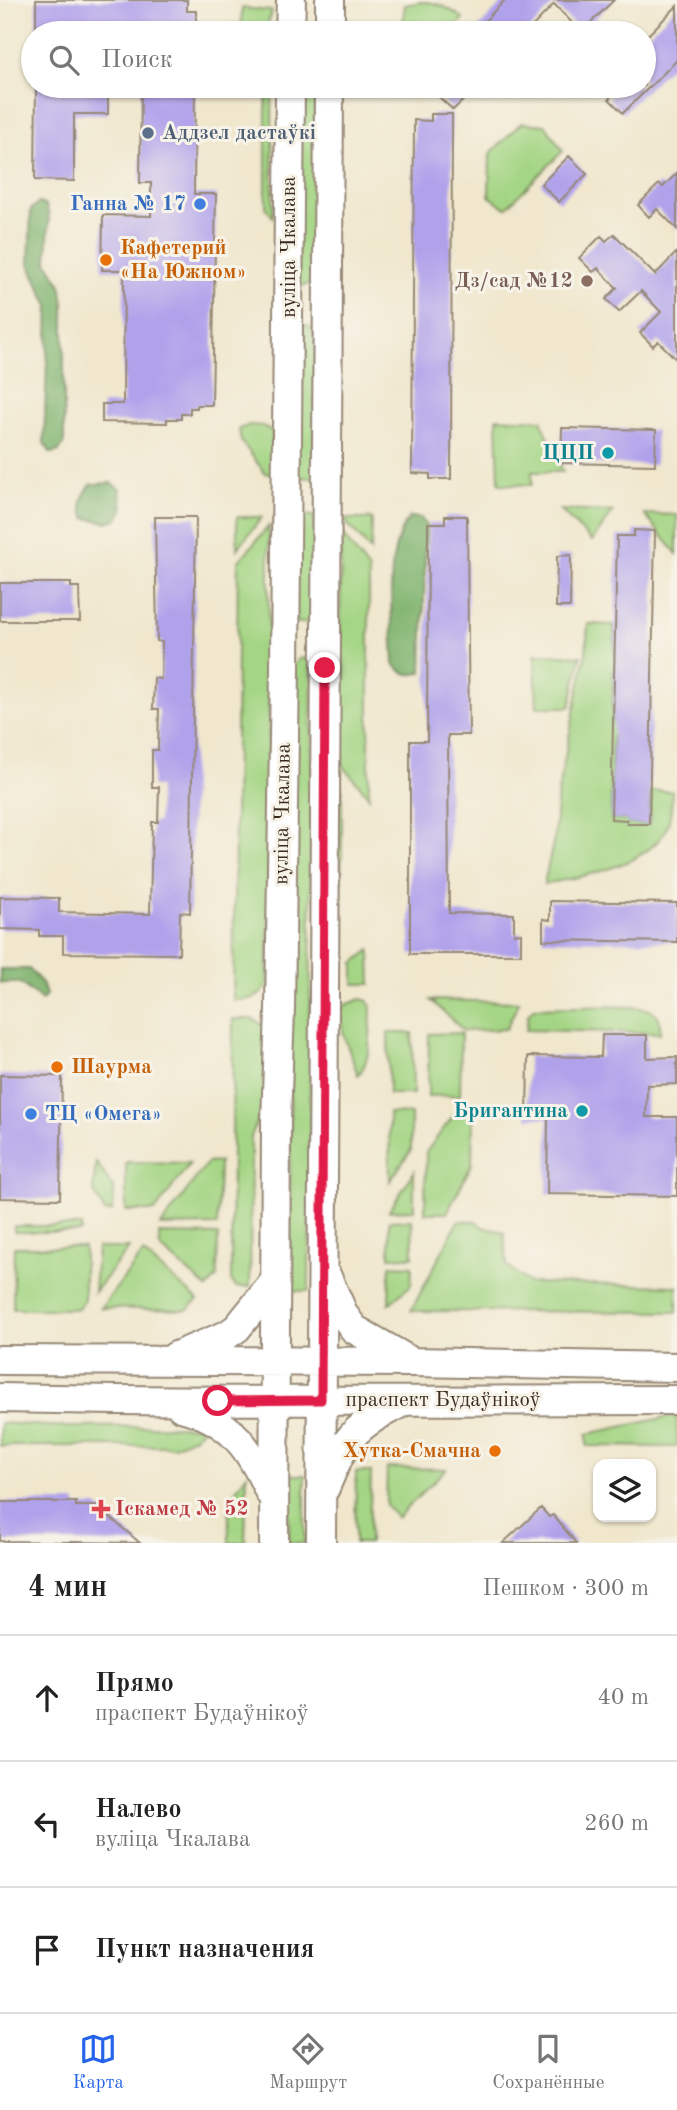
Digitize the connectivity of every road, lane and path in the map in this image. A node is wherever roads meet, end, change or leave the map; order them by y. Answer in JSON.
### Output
{"nodes":[{"id":1,"x":291,"y":0,"type":"edge"},
{"id":2,"x":330,"y":0,"type":"edge"},
{"id":3,"x":290,"y":21,"type":"edge"},
{"id":4,"x":330,"y":21,"type":"edge"},
{"id":5,"x":290,"y":98,"type":"edge"},
{"id":6,"x":329,"y":98,"type":"edge"},
{"id":7,"x":327,"y":310,"type":"junction"},
{"id":8,"x":289,"y":311,"type":"junction"},
{"id":9,"x":285,"y":613,"type":"junction"},
{"id":10,"x":325,"y":615,"type":"junction"},
{"id":11,"x":325,"y":668,"type":"junction"},
{"id":12,"x":285,"y":669,"type":"junction"},
{"id":13,"x":322,"y":1262,"type":"junction"},
{"id":14,"x":275,"y":1281,"type":"junction"},
{"id":15,"x":0,"y":1360,"type":"edge"},
{"id":16,"x":164,"y":1361,"type":"junction"},
{"id":17,"x":274,"y":1362,"type":"junction"},
{"id":18,"x":321,"y":1362,"type":"junction"},
{"id":19,"x":412,"y":1362,"type":"junction"},
{"id":20,"x":677,"y":1367,"type":"edge"},
{"id":21,"x":0,"y":1398,"type":"edge"},
{"id":22,"x":408,"y":1399,"type":"junction"},
{"id":23,"x":321,"y":1400,"type":"junction"},
{"id":24,"x":274,"y":1401,"type":"junction"},
{"id":25,"x":677,"y":1401,"type":"edge"},
{"id":26,"x":161,"y":1402,"type":"junction"},
{"id":27,"x":321,"y":1497,"type":"junction"},
{"id":28,"x":274,"y":1500,"type":"junction"},
{"id":29,"x":274,"y":1543,"type":"edge"},
{"id":30,"x":321,"y":1543,"type":"edge"}],
"edges":[{"from":1,"to":3,"type":"main road"},
{"from":2,"to":4,"type":"main road"},
{"from":5,"to":8,"type":"main road","name":"вуліца Чкалава"},
{"from":6,"to":7,"type":"main road","name":"вуліца Чкалава"},
{"from":7,"to":8,"type":"main road"},
{"from":7,"to":10,"type":"main road","name":"вуліца Чкалава"},
{"from":8,"to":9,"type":"main road","name":"вуліца Чкалава"},
{"from":9,"to":10,"type":"main road"},
{"from":9,"to":12,"type":"main road","name":"вуліца Чкалава"},
{"from":10,"to":11,"type":"main road","name":"вуліца Чкалава"},
{"from":11,"to":12,"type":"main road"},
{"from":11,"to":13,"type":"main road","name":"вуліца Чкалава"},
{"from":12,"to":14,"type":"main road","name":"вуліца Чкалава"},
{"from":13,"to":18,"type":"main road","name":"вуліца Чкалава"},
{"from":13,"to":19,"type":"main road"},
{"from":14,"to":16,"type":"main road"},
{"from":14,"to":17,"type":"main road","name":"вуліца Чкалава"},
{"from":15,"to":16,"type":"main road","name":"праспект Будаўнікоў"},
{"from":16,"to":17,"type":"main road","name":"праспект Будаўнікоў"},
{"from":17,"to":18,"type":"main road","name":"праспект Будаўнікоў"},
{"from":17,"to":24,"type":"main road","name":"вуліца Чкалава"},
{"from":18,"to":19,"type":"main road","name":"праспект Будаўнікоў"},
{"from":18,"to":23,"type":"main road","name":"вуліца Чкалава"},
{"from":19,"to":20,"type":"main road","name":"праспект Будаўнікоў"},
{"from":21,"to":26,"type":"main road","name":"праспект Будаўнікоў"},
{"from":22,"to":23,"type":"main road","name":"праспект Будаўнікоў"},
{"from":22,"to":25,"type":"main road","name":"праспект Будаўнікоў"},
{"from":22,"to":27,"type":"main road"},
{"from":23,"to":24,"type":"main road","name":"праспект Будаўнікоў"},
{"from":23,"to":27,"type":"main road","name":"вуліца Чкалава"},
{"from":24,"to":26,"type":"main road","name":"праспект Будаўнікоў"},
{"from":24,"to":28,"type":"main road","name":"вуліца Чкалава"},
{"from":26,"to":28,"type":"main road"},
{"from":27,"to":30,"type":"main road","name":"вуліца Чкалава"},
{"from":28,"to":29,"type":"main road","name":"вуліца Чкалава"}]}
